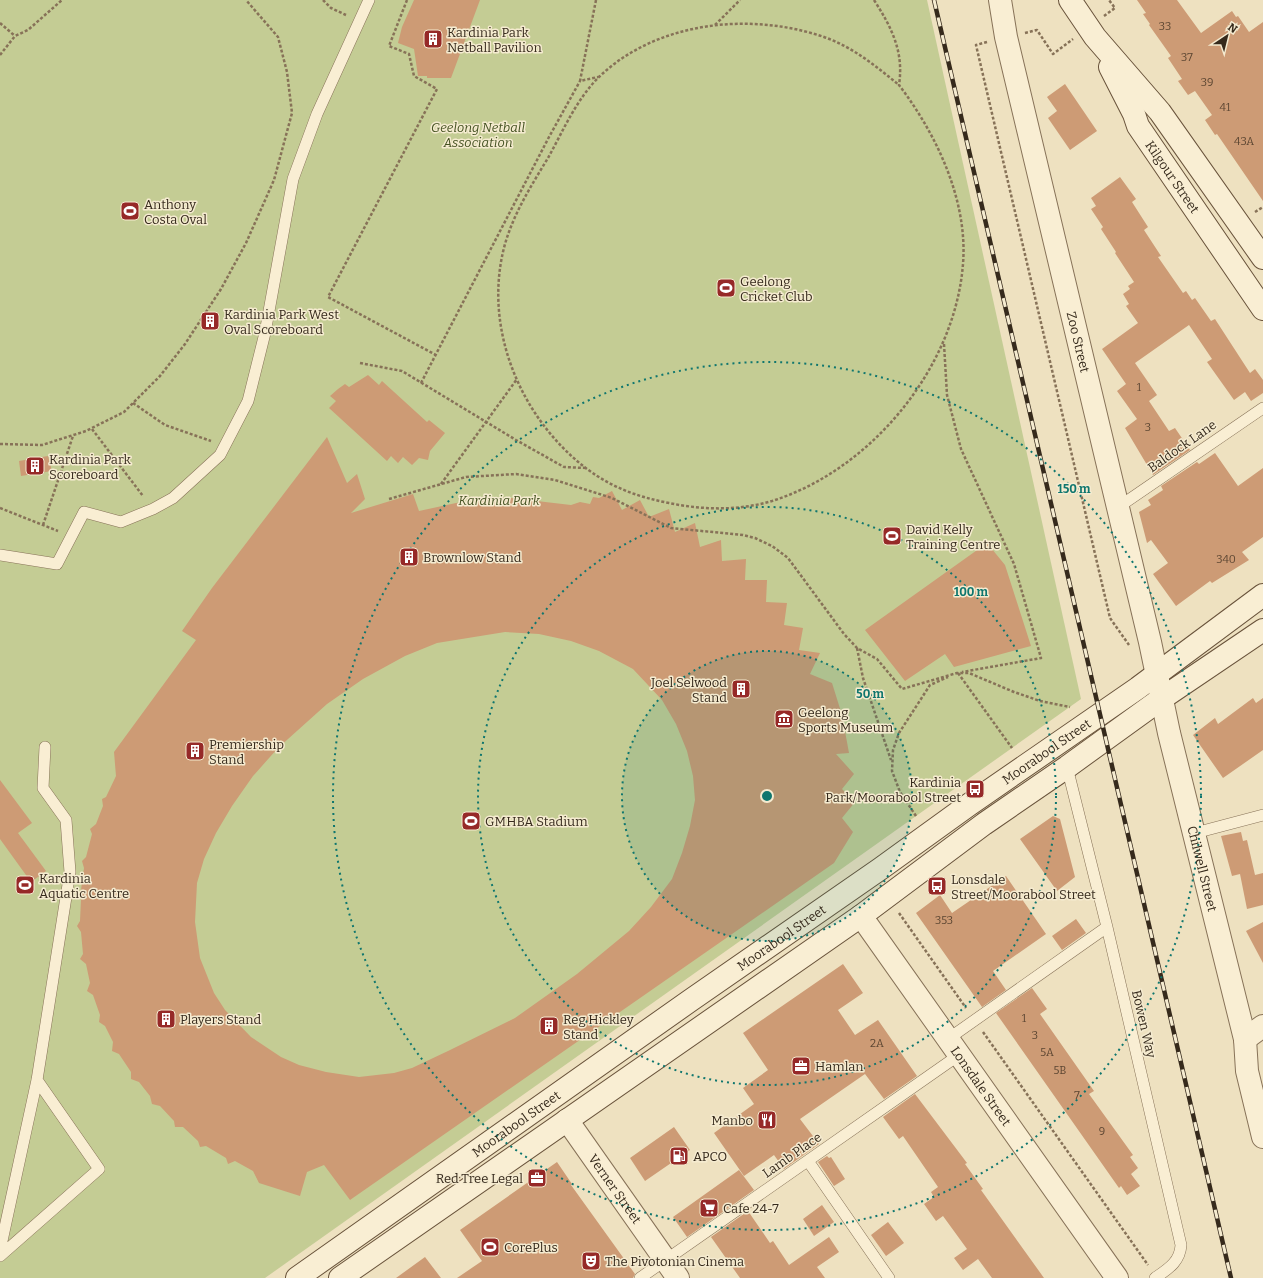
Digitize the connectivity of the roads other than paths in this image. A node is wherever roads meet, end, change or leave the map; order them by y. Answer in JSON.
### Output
{"nodes":[{"id":1,"x":369,"y":0,"type":"edge"},
{"id":2,"x":1070,"y":0,"type":"edge"},
{"id":3,"x":1003,"y":3,"type":"edge"},
{"id":4,"x":1095,"y":36,"type":"junction"},
{"id":5,"x":1237,"y":222,"type":"junction"},
{"id":6,"x":1213,"y":238,"type":"junction"},
{"id":7,"x":1263,"y":258,"type":"edge"},
{"id":8,"x":1263,"y":309,"type":"edge"},
{"id":9,"x":1263,"y":408,"type":"edge"},
{"id":10,"x":1117,"y":508,"type":"junction"},
{"id":11,"x":0,"y":555,"type":"edge"},
{"id":12,"x":1263,"y":595,"type":"edge"},
{"id":13,"x":1263,"y":630,"type":"edge"},
{"id":14,"x":1156,"y":675,"type":"junction"},
{"id":15,"x":1161,"y":699,"type":"junction"},
{"id":16,"x":45,"y":747,"type":"dead end"},
{"id":17,"x":1067,"y":767,"type":"junction"},
{"id":18,"x":1263,"y":815,"type":"edge"},
{"id":19,"x":1195,"y":832,"type":"junction"},
{"id":20,"x":845,"y":893,"type":"junction"},
{"id":21,"x":860,"y":916,"type":"junction"},
{"id":22,"x":1107,"y":927,"type":"junction"},
{"id":23,"x":1263,"y":1026,"type":"edge"},
{"id":24,"x":1245,"y":1039,"type":"junction"},
{"id":25,"x":954,"y":1047,"type":"junction"},
{"id":26,"x":38,"y":1080,"type":"junction"},
{"id":27,"x":553,"y":1099,"type":"junction"},
{"id":28,"x":567,"y":1120,"type":"junction"},
{"id":29,"x":1263,"y":1137,"type":"edge"},
{"id":30,"x":808,"y":1161,"type":"junction"},
{"id":31,"x":0,"y":1250,"type":"edge"},
{"id":32,"x":0,"y":1256,"type":"edge"},
{"id":33,"x":665,"y":1260,"type":"junction"},
{"id":34,"x":297,"y":1278,"type":"edge"},
{"id":35,"x":340,"y":1278,"type":"edge"},
{"id":36,"x":640,"y":1278,"type":"edge"},
{"id":37,"x":678,"y":1278,"type":"edge"},
{"id":38,"x":889,"y":1278,"type":"edge"},
{"id":39,"x":1117,"y":1278,"type":"edge"},
{"id":40,"x":1156,"y":1278,"type":"edge"}],
"edges":[{"from":1,"to":11,"type":"lane"},
{"from":2,"to":4,"type":"street","name":"Kilgour Street"},
{"from":3,"to":10,"type":"street","name":"Zoo Street"},
{"from":4,"to":5,"type":"street","name":"Kilgour Street"},
{"from":4,"to":6,"type":"street","name":"Kilgour Street"},
{"from":5,"to":6,"type":"street"},
{"from":5,"to":7,"type":"street","name":"Kilgour Street"},
{"from":6,"to":8,"type":"street","name":"Kilgour Street"},
{"from":9,"to":10,"type":"lane","name":"Baldock Lane"},
{"from":10,"to":14,"type":"street","name":"Zoo Street"},
{"from":12,"to":14,"type":"street","name":"Moorabool Street"},
{"from":13,"to":15,"type":"street","name":"Moorabool Street"},
{"from":14,"to":15,"type":"street","name":"Chilwell Street"},
{"from":14,"to":20,"type":"street","name":"Moorabool Street"},
{"from":15,"to":17,"type":"street","name":"Moorabool Street"},
{"from":15,"to":19,"type":"street","name":"Chilwell Street"},
{"from":16,"to":26,"type":"lane"},
{"from":17,"to":21,"type":"street","name":"Moorabool Street"},
{"from":17,"to":22,"type":"lane","name":"Bowen Way"},
{"from":18,"to":19,"type":"lane"},
{"from":19,"to":24,"type":"street","name":"Chilwell Street"},
{"from":20,"to":21,"type":"street","name":"Lonsdale Street"},
{"from":20,"to":27,"type":"street","name":"Moorabool Street"},
{"from":21,"to":25,"type":"street","name":"Lonsdale Street"},
{"from":21,"to":28,"type":"street","name":"Moorabool Street"},
{"from":22,"to":25,"type":"lane","name":"Lamb Place"},
{"from":22,"to":40,"type":"lane","name":"Bowen Way"},
{"from":23,"to":24,"type":"street"},
{"from":24,"to":29,"type":"street","name":"Chilwell Street"},
{"from":25,"to":30,"type":"lane","name":"Lamb Place"},
{"from":25,"to":39,"type":"street","name":"Lonsdale Street"},
{"from":26,"to":31,"type":"lane"},
{"from":26,"to":32,"type":"lane"},
{"from":27,"to":28,"type":"street","name":"Verner Street"},
{"from":27,"to":34,"type":"street","name":"Moorabool Street"},
{"from":28,"to":33,"type":"street","name":"Verner Street"},
{"from":28,"to":35,"type":"street","name":"Moorabool Street"},
{"from":30,"to":33,"type":"lane","name":"Lamb Place"},
{"from":30,"to":38,"type":"lane"},
{"from":33,"to":36,"type":"lane","name":"Lamb Place"},
{"from":33,"to":37,"type":"street","name":"Verner Street"}]}
